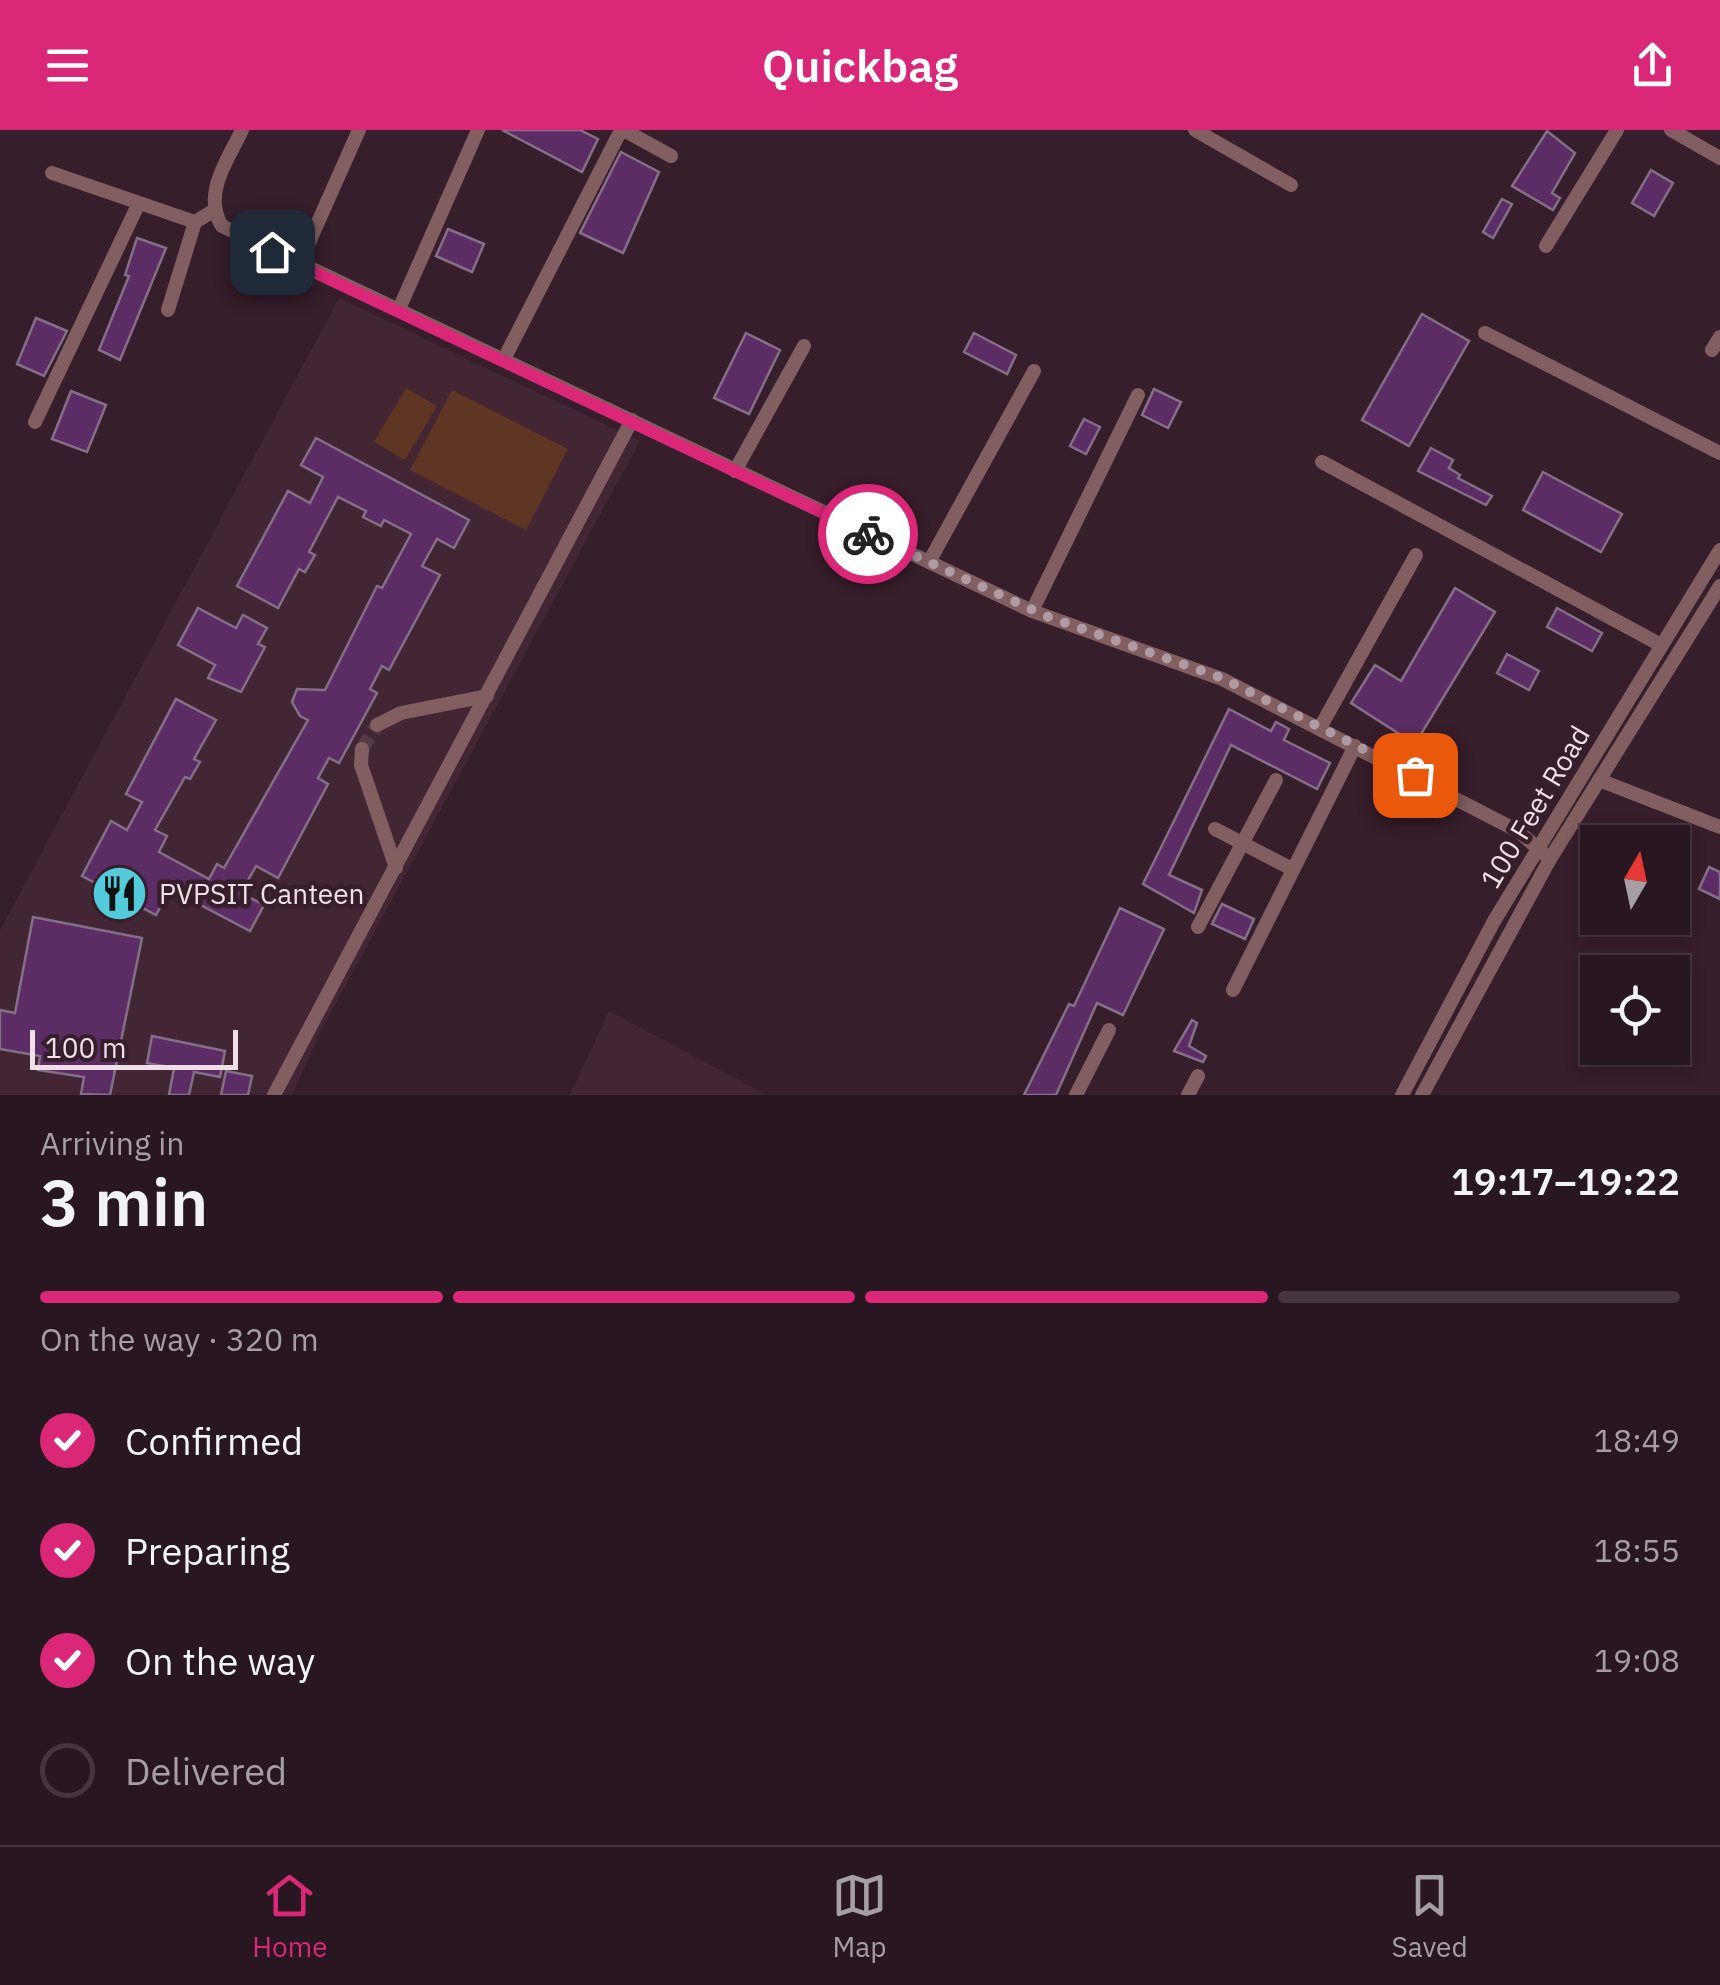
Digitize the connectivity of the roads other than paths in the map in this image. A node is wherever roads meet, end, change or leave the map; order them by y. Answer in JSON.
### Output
{"nodes":[{"id":1,"x":242,"y":130,"type":"edge"},
{"id":2,"x":359,"y":130,"type":"edge"},
{"id":3,"x":478,"y":130,"type":"edge"},
{"id":4,"x":623,"y":130,"type":"edge"},
{"id":5,"x":1195,"y":130,"type":"edge"},
{"id":6,"x":1616,"y":130,"type":"edge"},
{"id":7,"x":1672,"y":130,"type":"edge"},
{"id":8,"x":672,"y":156,"type":"dead end"},
{"id":9,"x":1720,"y":158,"type":"edge"},
{"id":10,"x":52,"y":173,"type":"dead end"},
{"id":11,"x":1291,"y":185,"type":"dead end"},
{"id":12,"x":138,"y":205,"type":"junction"},
{"id":13,"x":213,"y":211,"type":"junction"},
{"id":14,"x":195,"y":222,"type":"junction"},
{"id":15,"x":1546,"y":246,"type":"dead end"},
{"id":16,"x":300,"y":264,"type":"junction"},
{"id":17,"x":399,"y":309,"type":"junction"},
{"id":18,"x":168,"y":310,"type":"dead end"},
{"id":19,"x":1485,"y":333,"type":"dead end"},
{"id":20,"x":804,"y":346,"type":"dead end"},
{"id":21,"x":504,"y":359,"type":"junction"},
{"id":22,"x":1034,"y":371,"type":"dead end"},
{"id":23,"x":1138,"y":395,"type":"dead end"},
{"id":24,"x":632,"y":420,"type":"junction"},
{"id":25,"x":35,"y":422,"type":"dead end"},
{"id":26,"x":1720,"y":454,"type":"edge"},
{"id":27,"x":1322,"y":462,"type":"dead end"},
{"id":28,"x":735,"y":471,"type":"junction"},
{"id":29,"x":1720,"y":550,"type":"edge"},
{"id":30,"x":1416,"y":555,"type":"dead end"},
{"id":31,"x":929,"y":562,"type":"junction"},
{"id":32,"x":1720,"y":586,"type":"edge"},
{"id":33,"x":1032,"y":611,"type":"junction"},
{"id":34,"x":1661,"y":645,"type":"junction"},
{"id":35,"x":487,"y":696,"type":"junction"},
{"id":36,"x":376,"y":726,"type":"tunnel mouth"},
{"id":37,"x":1321,"y":726,"type":"junction"},
{"id":38,"x":1355,"y":746,"type":"junction"},
{"id":39,"x":362,"y":749,"type":"tunnel mouth"},
{"id":40,"x":1276,"y":780,"type":"dead end"},
{"id":41,"x":1599,"y":780,"type":"junction"},
{"id":42,"x":1720,"y":827,"type":"edge"},
{"id":43,"x":1215,"y":829,"type":"dead end"},
{"id":44,"x":1243,"y":844,"type":"junction"},
{"id":45,"x":1538,"y":848,"type":"junction"},
{"id":46,"x":1550,"y":859,"type":"junction"},
{"id":47,"x":396,"y":868,"type":"junction"},
{"id":48,"x":1292,"y":870,"type":"junction"},
{"id":49,"x":1198,"y":927,"type":"dead end"},
{"id":50,"x":1233,"y":990,"type":"dead end"},
{"id":51,"x":1110,"y":1030,"type":"dead end"},
{"id":52,"x":1198,"y":1076,"type":"dead end"},
{"id":53,"x":274,"y":1095,"type":"edge"},
{"id":54,"x":1076,"y":1095,"type":"edge"},
{"id":55,"x":1188,"y":1095,"type":"edge"},
{"id":56,"x":1402,"y":1095,"type":"edge"},
{"id":57,"x":1422,"y":1095,"type":"edge"}],
"edges":[{"from":1,"to":13,"type":"street"},
{"from":2,"to":16,"type":"street"},
{"from":3,"to":17,"type":"street"},
{"from":4,"to":8,"type":"street"},
{"from":4,"to":21,"type":"street"},
{"from":5,"to":11,"type":"street"},
{"from":6,"to":15,"type":"street"},
{"from":7,"to":9,"type":"street"},
{"from":10,"to":12,"type":"street"},
{"from":12,"to":14,"type":"street"},
{"from":12,"to":25,"type":"street"},
{"from":13,"to":14,"type":"street"},
{"from":13,"to":16,"type":"street"},
{"from":14,"to":18,"type":"street"},
{"from":16,"to":17,"type":"street"},
{"from":17,"to":21,"type":"street"},
{"from":19,"to":26,"type":"street"},
{"from":20,"to":28,"type":"street"},
{"from":21,"to":24,"type":"street"},
{"from":22,"to":31,"type":"street"},
{"from":23,"to":33,"type":"street"},
{"from":24,"to":28,"type":"street"},
{"from":24,"to":35,"type":"street"},
{"from":27,"to":34,"type":"street"},
{"from":28,"to":31,"type":"street"},
{"from":29,"to":34,"type":"street","name":"100 Feet Road"},
{"from":30,"to":37,"type":"street"},
{"from":31,"to":33,"type":"street"},
{"from":32,"to":41,"type":"street","name":"100 Feet Road"},
{"from":33,"to":37,"type":"street"},
{"from":34,"to":45,"type":"street","name":"100 Feet Road"},
{"from":35,"to":36,"type":"street"},
{"from":35,"to":47,"type":"street"},
{"from":37,"to":38,"type":"street"},
{"from":38,"to":45,"type":"street"},
{"from":38,"to":48,"type":"street"},
{"from":39,"to":47,"type":"street"},
{"from":40,"to":44,"type":"street"},
{"from":41,"to":42,"type":"street"},
{"from":41,"to":46,"type":"street","name":"100 Feet Road"},
{"from":43,"to":44,"type":"street"},
{"from":44,"to":48,"type":"street"},
{"from":44,"to":49,"type":"street"},
{"from":45,"to":46,"type":"street"},
{"from":45,"to":56,"type":"street","name":"100 Feet Road"},
{"from":46,"to":57,"type":"street","name":"100 Feet Road"},
{"from":47,"to":53,"type":"street"},
{"from":48,"to":50,"type":"street"},
{"from":51,"to":54,"type":"street"},
{"from":52,"to":55,"type":"street"}]}
